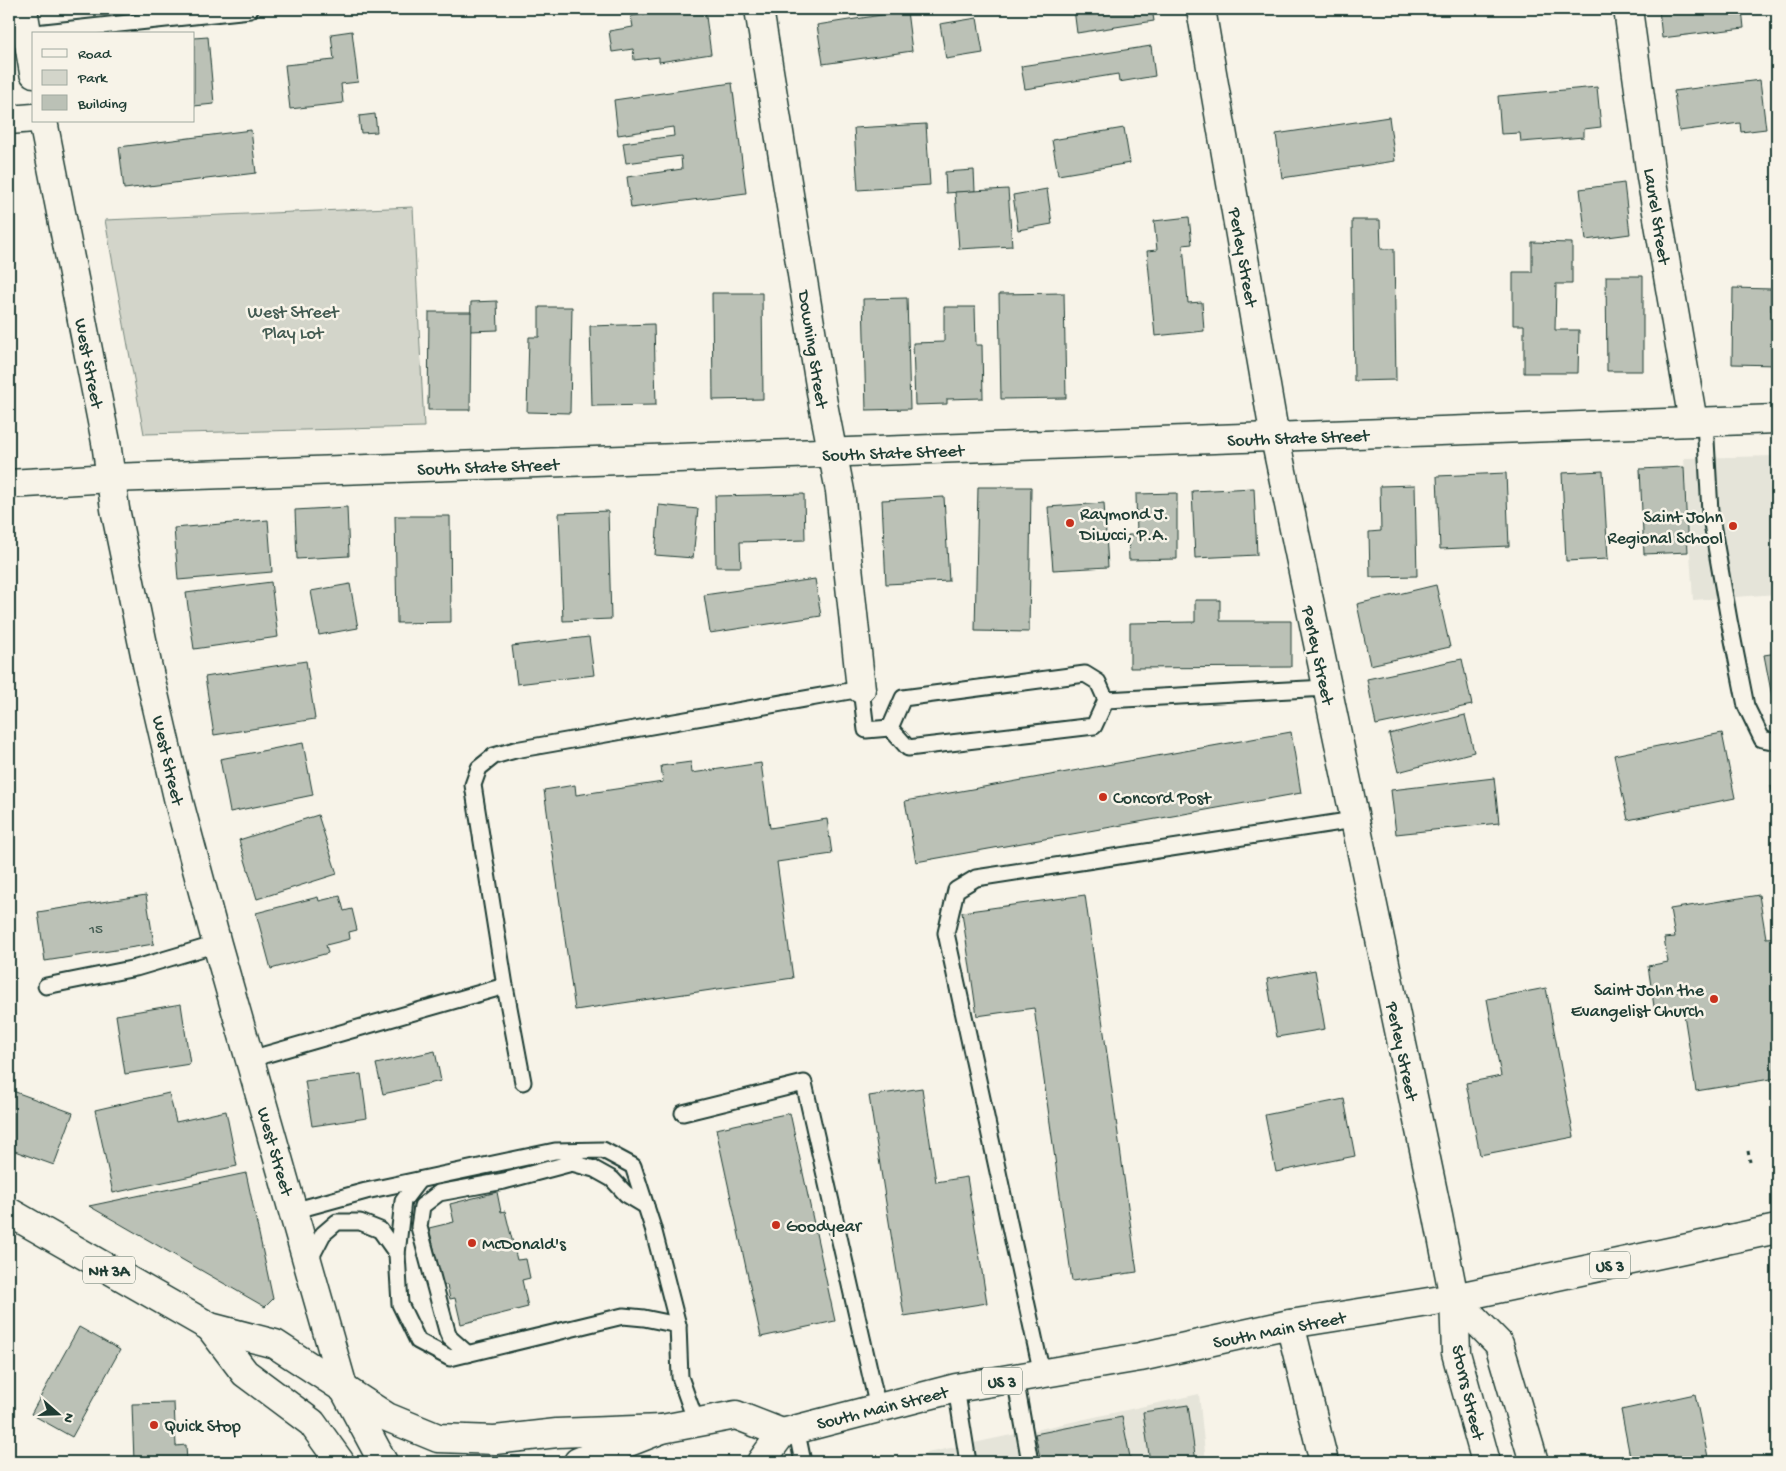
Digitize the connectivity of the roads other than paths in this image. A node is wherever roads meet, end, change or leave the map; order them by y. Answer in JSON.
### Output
{"nodes":[{"id":1,"x":759,"y":9,"type":"edge"},
{"id":2,"x":1201,"y":9,"type":"edge"},
{"id":3,"x":1628,"y":9,"type":"edge"},
{"id":4,"x":250,"y":10,"type":"edge"},
{"id":5,"x":24,"y":21,"type":"edge"},
{"id":6,"x":32,"y":63,"type":"edge"},
{"id":7,"x":32,"y":118,"type":"edge"},
{"id":8,"x":9,"y":120,"type":"edge"},
{"id":9,"x":43,"y":122,"type":"edge"},
{"id":10,"x":1777,"y":419,"type":"edge"},
{"id":11,"x":1699,"y":422,"type":"junction"},
{"id":12,"x":1275,"y":438,"type":"junction"},
{"id":13,"x":832,"y":454,"type":"junction"},
{"id":14,"x":111,"y":478,"type":"junction"},
{"id":15,"x":9,"y":484,"type":"edge"},
{"id":16,"x":1326,"y":688,"type":"junction"},
{"id":17,"x":861,"y":689,"type":"junction"},
{"id":18,"x":1106,"y":700,"type":"junction"},
{"id":19,"x":890,"y":728,"type":"junction"},
{"id":20,"x":1777,"y":742,"type":"edge"},
{"id":21,"x":1354,"y":820,"type":"junction"},
{"id":22,"x":217,"y":944,"type":"junction"},
{"id":23,"x":46,"y":986,"type":"dead end"},
{"id":24,"x":505,"y":986,"type":"junction"},
{"id":25,"x":250,"y":1059,"type":"junction"},
{"id":26,"x":524,"y":1082,"type":"dead end"},
{"id":27,"x":683,"y":1114,"type":"dead end"},
{"id":28,"x":419,"y":1180,"type":"junction"},
{"id":29,"x":646,"y":1206,"type":"junction"},
{"id":30,"x":293,"y":1210,"type":"junction"},
{"id":31,"x":9,"y":1212,"type":"edge"},
{"id":32,"x":1777,"y":1229,"type":"edge"},
{"id":33,"x":397,"y":1254,"type":"junction"},
{"id":34,"x":308,"y":1264,"type":"junction"},
{"id":35,"x":1454,"y":1298,"type":"junction"},
{"id":36,"x":1290,"y":1324,"type":"junction"},
{"id":37,"x":678,"y":1325,"type":"junction"},
{"id":38,"x":210,"y":1327,"type":"junction"},
{"id":39,"x":468,"y":1354,"type":"junction"},
{"id":40,"x":1042,"y":1374,"type":"junction"},
{"id":41,"x":1015,"y":1378,"type":"junction"},
{"id":42,"x":343,"y":1388,"type":"junction"},
{"id":43,"x":956,"y":1388,"type":"junction"},
{"id":44,"x":878,"y":1408,"type":"junction"},
{"id":45,"x":696,"y":1422,"type":"junction"},
{"id":46,"x":662,"y":1429,"type":"junction"},
{"id":47,"x":789,"y":1430,"type":"junction"},
{"id":48,"x":340,"y":1462,"type":"edge"},
{"id":49,"x":383,"y":1462,"type":"edge"},
{"id":50,"x":578,"y":1462,"type":"edge"},
{"id":51,"x":761,"y":1462,"type":"edge"},
{"id":52,"x":803,"y":1462,"type":"edge"},
{"id":53,"x":968,"y":1462,"type":"edge"},
{"id":54,"x":1030,"y":1462,"type":"edge"},
{"id":55,"x":1324,"y":1462,"type":"edge"},
{"id":56,"x":1486,"y":1462,"type":"edge"},
{"id":57,"x":1534,"y":1462,"type":"edge"}],
"edges":[{"from":1,"to":13,"type":"street","name":"Downing Street"},
{"from":2,"to":12,"type":"street","name":"Perley Street"},
{"from":3,"to":11,"type":"street","name":"Laurel Street"},
{"from":4,"to":5,"type":"lane"},
{"from":5,"to":6,"type":"street"},
{"from":7,"to":8,"type":"street"},
{"from":9,"to":14,"type":"street","name":"West Street"},
{"from":10,"to":11,"type":"street","name":"South State Street"},
{"from":11,"to":12,"type":"street","name":"South State Street"},
{"from":11,"to":20,"type":"lane"},
{"from":12,"to":13,"type":"street","name":"South State Street"},
{"from":12,"to":16,"type":"street","name":"Perley Street"},
{"from":13,"to":14,"type":"street","name":"South State Street"},
{"from":13,"to":17,"type":"street","name":"Downing Street"},
{"from":14,"to":15,"type":"street","name":"South State Street"},
{"from":14,"to":22,"type":"street","name":"West Street"},
{"from":16,"to":18,"type":"lane"},
{"from":16,"to":21,"type":"street","name":"Perley Street"},
{"from":17,"to":19,"type":"lane"},
{"from":17,"to":24,"type":"lane"},
{"from":18,"to":19,"type":"lane"},
{"from":18,"to":19,"type":"lane"},
{"from":21,"to":35,"type":"street","name":"Perley Street"},
{"from":21,"to":40,"type":"lane"},
{"from":22,"to":23,"type":"lane"},
{"from":22,"to":25,"type":"street","name":"West Street"},
{"from":24,"to":25,"type":"lane"},
{"from":24,"to":26,"type":"lane"},
{"from":25,"to":30,"type":"street","name":"West Street"},
{"from":27,"to":44,"type":"lane"},
{"from":28,"to":29,"type":"lane"},
{"from":28,"to":30,"type":"lane"},
{"from":28,"to":33,"type":"lane"},
{"from":29,"to":37,"type":"lane"},
{"from":29,"to":39,"type":"lane"},
{"from":30,"to":34,"type":"street","name":"West Street"},
{"from":31,"to":38,"type":"street","number":"NH 3A"},
{"from":32,"to":35,"type":"street","name":"South Main Street","number":"US 3"},
{"from":33,"to":34,"type":"lane"},
{"from":33,"to":39,"type":"lane"},
{"from":34,"to":42,"type":"street","name":"West Street"},
{"from":35,"to":36,"type":"street","name":"South Main Street","number":"US 3"},
{"from":35,"to":56,"type":"street","name":"Storrs Street"},
{"from":35,"to":57,"type":"street","name":"Storrs Street"},
{"from":36,"to":40,"type":"street","name":"South Main Street","number":"US 3"},
{"from":36,"to":55,"type":"street"},
{"from":37,"to":39,"type":"lane"},
{"from":37,"to":45,"type":"lane"},
{"from":38,"to":42,"type":"street","number":"NH 3A"},
{"from":38,"to":48,"type":"street","number":"NH 3A"},
{"from":40,"to":41,"type":"street","name":"South Main Street","number":"US 3"},
{"from":41,"to":43,"type":"street","name":"South Main Street","number":"US 3"},
{"from":41,"to":54,"type":"lane"},
{"from":42,"to":46,"type":"street"},
{"from":42,"to":49,"type":"street","number":"NH 3A"},
{"from":43,"to":44,"type":"street","name":"South Main Street","number":"US 3"},
{"from":43,"to":53,"type":"lane"},
{"from":44,"to":47,"type":"street","name":"South Main Street","number":"US 3"},
{"from":45,"to":46,"type":"street"},
{"from":45,"to":47,"type":"street"},
{"from":46,"to":50,"type":"street"},
{"from":47,"to":51,"type":"street"},
{"from":47,"to":52,"type":"lane"}]}
